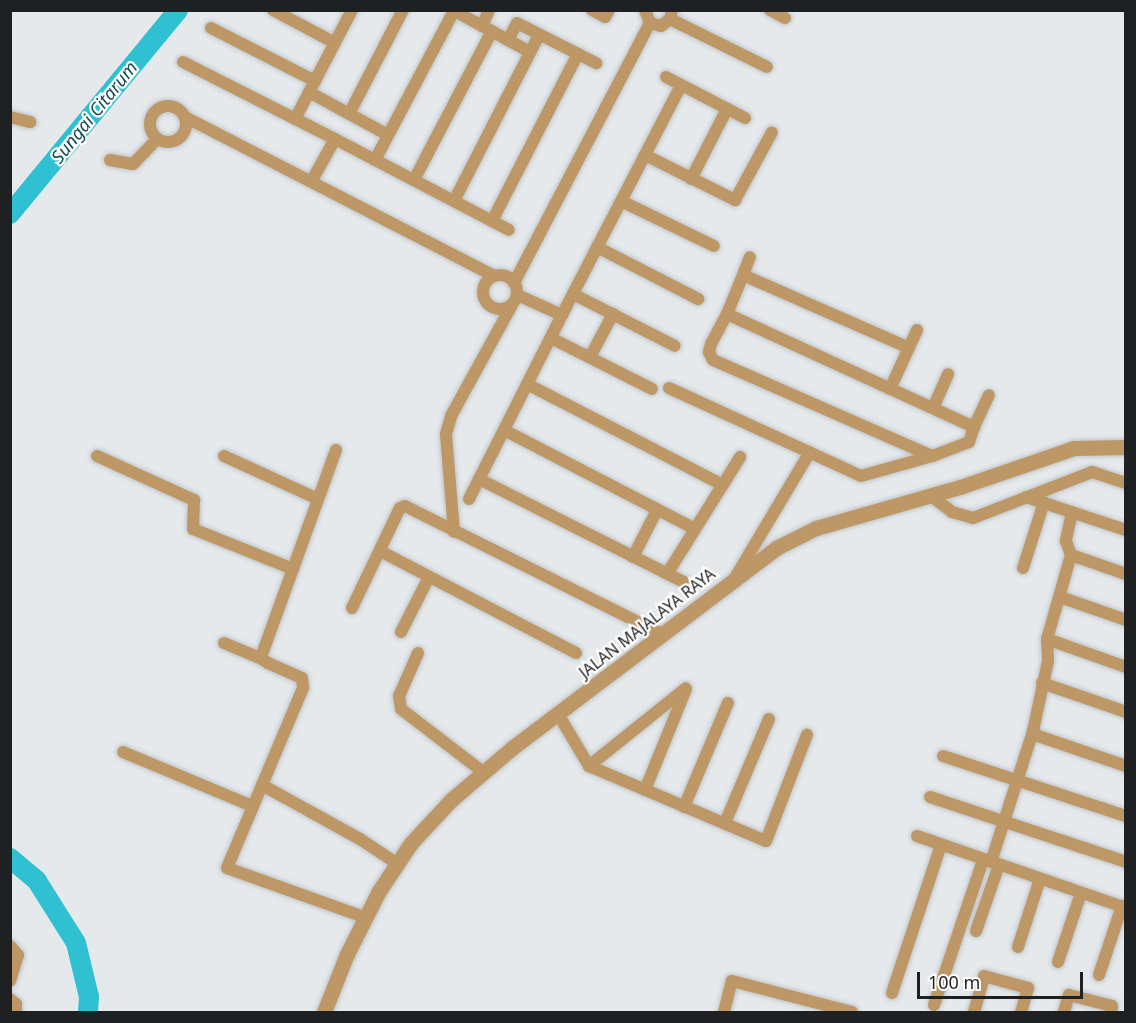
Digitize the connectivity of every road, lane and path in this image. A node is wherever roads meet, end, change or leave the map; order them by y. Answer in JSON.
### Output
{"nodes":[{"id":1,"x":273,"y":10,"type":"edge"},
{"id":2,"x":352,"y":10,"type":"edge"},
{"id":3,"x":403,"y":10,"type":"edge"},
{"id":4,"x":489,"y":10,"type":"edge"},
{"id":5,"x":592,"y":10,"type":"edge"},
{"id":6,"x":609,"y":10,"type":"edge"},
{"id":7,"x":645,"y":10,"type":"edge"},
{"id":8,"x":770,"y":10,"type":"edge"},
{"id":9,"x":453,"y":11,"type":"edge"},
{"id":10,"x":671,"y":15,"type":"edge"},
{"id":11,"x":785,"y":18,"type":"dead end"},
{"id":12,"x":650,"y":23,"type":"junction"},
{"id":13,"x":211,"y":28,"type":"dead end"},
{"id":14,"x":487,"y":28,"type":"junction"},
{"id":15,"x":539,"y":35,"type":"junction"},
{"id":16,"x":508,"y":40,"type":"junction"},
{"id":17,"x":335,"y":43,"type":"junction"},
{"id":18,"x":530,"y":52,"type":"junction"},
{"id":19,"x":578,"y":54,"type":"junction"},
{"id":20,"x":183,"y":62,"type":"dead end"},
{"id":21,"x":596,"y":63,"type":"dead end"},
{"id":22,"x":767,"y":68,"type":"dead end"},
{"id":23,"x":666,"y":77,"type":"dead end"},
{"id":24,"x":681,"y":85,"type":"junction"},
{"id":25,"x":312,"y":87,"type":"junction"},
{"id":26,"x":727,"y":109,"type":"junction"},
{"id":27,"x":349,"y":114,"type":"junction"},
{"id":28,"x":10,"y":117,"type":"edge"},
{"id":29,"x":185,"y":117,"type":"junction"},
{"id":30,"x":745,"y":118,"type":"dead end"},
{"id":31,"x":295,"y":119,"type":"junction"},
{"id":32,"x":30,"y":122,"type":"dead end"},
{"id":33,"x":772,"y":132,"type":"dead end"},
{"id":34,"x":388,"y":135,"type":"junction"},
{"id":35,"x":157,"y":139,"type":"junction"},
{"id":36,"x":335,"y":139,"type":"junction"},
{"id":37,"x":645,"y":155,"type":"junction"},
{"id":38,"x":110,"y":160,"type":"dead end"},
{"id":39,"x":375,"y":160,"type":"junction"},
{"id":40,"x":691,"y":179,"type":"junction"},
{"id":41,"x":414,"y":180,"type":"junction"},
{"id":42,"x":311,"y":182,"type":"junction"},
{"id":43,"x":454,"y":201,"type":"junction"},
{"id":44,"x":621,"y":201,"type":"junction"},
{"id":45,"x":492,"y":221,"type":"junction"},
{"id":46,"x":509,"y":230,"type":"dead end"},
{"id":47,"x":714,"y":246,"type":"dead end"},
{"id":48,"x":597,"y":247,"type":"junction"},
{"id":49,"x":750,"y":257,"type":"dead end"},
{"id":50,"x":466,"y":262,"type":"junction"},
{"id":51,"x":743,"y":275,"type":"junction"},
{"id":52,"x":495,"y":276,"type":"junction"},
{"id":53,"x":484,"y":287,"type":"junction"},
{"id":54,"x":514,"y":294,"type":"junction"},
{"id":55,"x":573,"y":294,"type":"junction"},
{"id":56,"x":698,"y":299,"type":"dead end"},
{"id":57,"x":489,"y":306,"type":"junction"},
{"id":58,"x":613,"y":314,"type":"junction"},
{"id":59,"x":562,"y":315,"type":"junction"},
{"id":60,"x":727,"y":315,"type":"junction"},
{"id":61,"x":917,"y":330,"type":"dead end"},
{"id":62,"x":493,"y":337,"type":"junction"},
{"id":63,"x":551,"y":338,"type":"junction"},
{"id":64,"x":675,"y":346,"type":"dead end"},
{"id":65,"x":909,"y":348,"type":"junction"},
{"id":66,"x":590,"y":357,"type":"junction"},
{"id":67,"x":948,"y":374,"type":"dead end"},
{"id":68,"x":527,"y":384,"type":"junction"},
{"id":69,"x":669,"y":388,"type":"dead end"},
{"id":70,"x":652,"y":389,"type":"dead end"},
{"id":71,"x":890,"y":389,"type":"junction"},
{"id":72,"x":989,"y":395,"type":"dead end"},
{"id":73,"x":933,"y":408,"type":"junction"},
{"id":74,"x":974,"y":427,"type":"junction"},
{"id":75,"x":504,"y":430,"type":"junction"},
{"id":76,"x":1125,"y":447,"type":"edge"},
{"id":77,"x":336,"y":450,"type":"dead end"},
{"id":78,"x":810,"y":452,"type":"junction"},
{"id":79,"x":97,"y":456,"type":"dead end"},
{"id":80,"x":224,"y":456,"type":"dead end"},
{"id":81,"x":932,"y":456,"type":"junction"},
{"id":82,"x":740,"y":457,"type":"dead end"},
{"id":83,"x":479,"y":479,"type":"junction"},
{"id":84,"x":1125,"y":483,"type":"edge"},
{"id":85,"x":723,"y":485,"type":"junction"},
{"id":86,"x":931,"y":496,"type":"junction"},
{"id":87,"x":1026,"y":497,"type":"junction"},
{"id":88,"x":318,"y":499,"type":"junction"},
{"id":89,"x":469,"y":499,"type":"dead end"},
{"id":90,"x":1044,"y":502,"type":"junction"},
{"id":91,"x":657,"y":510,"type":"junction"},
{"id":92,"x":1072,"y":512,"type":"junction"},
{"id":93,"x":695,"y":529,"type":"junction"},
{"id":94,"x":1125,"y":530,"type":"edge"},
{"id":95,"x":454,"y":532,"type":"junction"},
{"id":96,"x":380,"y":551,"type":"junction"},
{"id":97,"x":1071,"y":555,"type":"junction"},
{"id":98,"x":633,"y":557,"type":"junction"},
{"id":99,"x":1023,"y":568,"type":"dead end"},
{"id":100,"x":293,"y":569,"type":"junction"},
{"id":101,"x":667,"y":574,"type":"junction"},
{"id":102,"x":1125,"y":574,"type":"edge"},
{"id":103,"x":736,"y":576,"type":"junction"},
{"id":104,"x":429,"y":577,"type":"junction"},
{"id":105,"x":688,"y":585,"type":"dead end"},
{"id":106,"x":1060,"y":597,"type":"junction"},
{"id":107,"x":352,"y":608,"type":"dead end"},
{"id":108,"x":1125,"y":620,"type":"edge"},
{"id":109,"x":401,"y":632,"type":"dead end"},
{"id":110,"x":664,"y":634,"type":"junction"},
{"id":111,"x":1047,"y":639,"type":"junction"},
{"id":112,"x":224,"y":643,"type":"dead end"},
{"id":113,"x":418,"y":653,"type":"dead end"},
{"id":114,"x":576,"y":653,"type":"dead end"},
{"id":115,"x":262,"y":659,"type":"junction"},
{"id":116,"x":1125,"y":667,"type":"edge"},
{"id":117,"x":1042,"y":683,"type":"junction"},
{"id":118,"x":728,"y":703,"type":"dead end"},
{"id":119,"x":1125,"y":712,"type":"edge"},
{"id":120,"x":558,"y":714,"type":"junction"},
{"id":121,"x":769,"y":719,"type":"dead end"},
{"id":122,"x":1032,"y":730,"type":"junction"},
{"id":123,"x":807,"y":735,"type":"dead end"},
{"id":124,"x":123,"y":752,"type":"dead end"},
{"id":125,"x":943,"y":756,"type":"dead end"},
{"id":126,"x":589,"y":766,"type":"junction"},
{"id":127,"x":1125,"y":766,"type":"edge"},
{"id":128,"x":483,"y":772,"type":"junction"},
{"id":129,"x":1017,"y":781,"type":"junction"},
{"id":130,"x":262,"y":785,"type":"junction"},
{"id":131,"x":645,"y":790,"type":"junction"},
{"id":132,"x":930,"y":796,"type":"dead end"},
{"id":133,"x":252,"y":806,"type":"junction"},
{"id":134,"x":684,"y":807,"type":"junction"},
{"id":135,"x":1125,"y":816,"type":"edge"},
{"id":136,"x":1005,"y":820,"type":"junction"},
{"id":137,"x":725,"y":823,"type":"junction"},
{"id":138,"x":917,"y":836,"type":"dead end"},
{"id":139,"x":941,"y":845,"type":"junction"},
{"id":140,"x":991,"y":862,"type":"junction"},
{"id":141,"x":1125,"y":862,"type":"edge"},
{"id":142,"x":396,"y":863,"type":"junction"},
{"id":143,"x":1040,"y":879,"type":"junction"},
{"id":144,"x":1081,"y":893,"type":"junction"},
{"id":145,"x":1124,"y":907,"type":"edge"},
{"id":146,"x":364,"y":917,"type":"junction"},
{"id":147,"x":976,"y":931,"type":"dead end"},
{"id":148,"x":10,"y":946,"type":"edge"},
{"id":149,"x":1018,"y":947,"type":"dead end"},
{"id":150,"x":1058,"y":962,"type":"dead end"},
{"id":151,"x":1099,"y":975,"type":"dead end"},
{"id":152,"x":10,"y":981,"type":"edge"},
{"id":153,"x":892,"y":993,"type":"dead end"},
{"id":154,"x":10,"y":999,"type":"edge"},
{"id":155,"x":934,"y":1005,"type":"dead end"},
{"id":156,"x":16,"y":1012,"type":"edge"},
{"id":157,"x":324,"y":1012,"type":"edge"},
{"id":158,"x":724,"y":1012,"type":"edge"},
{"id":159,"x":852,"y":1012,"type":"edge"},
{"id":160,"x":974,"y":1012,"type":"edge"},
{"id":161,"x":1022,"y":1012,"type":"edge"},
{"id":162,"x":1064,"y":1012,"type":"edge"},
{"id":163,"x":1111,"y":1012,"type":"edge"}],
"edges":[{"from":1,"to":17,"type":"street"},
{"from":2,"to":17,"type":"street"},
{"from":3,"to":27,"type":"street"},
{"from":4,"to":14,"type":"street"},
{"from":5,"to":6,"type":"street"},
{"from":7,"to":12,"type":"street"},
{"from":8,"to":11,"type":"street"},
{"from":9,"to":14,"type":"street"},
{"from":9,"to":34,"type":"street"},
{"from":10,"to":12,"type":"street"},
{"from":10,"to":22,"type":"street"},
{"from":12,"to":54,"type":"street"},
{"from":13,"to":25,"type":"street"},
{"from":14,"to":16,"type":"street"},
{"from":14,"to":41,"type":"street"},
{"from":15,"to":16,"type":"street"},
{"from":15,"to":18,"type":"street"},
{"from":15,"to":19,"type":"street"},
{"from":16,"to":18,"type":"street"},
{"from":17,"to":25,"type":"street"},
{"from":18,"to":43,"type":"street"},
{"from":19,"to":21,"type":"street"},
{"from":19,"to":45,"type":"street"},
{"from":20,"to":31,"type":"street"},
{"from":23,"to":24,"type":"street"},
{"from":24,"to":26,"type":"street"},
{"from":24,"to":37,"type":"street"},
{"from":25,"to":27,"type":"street"},
{"from":25,"to":31,"type":"street"},
{"from":26,"to":30,"type":"street"},
{"from":26,"to":40,"type":"street"},
{"from":27,"to":34,"type":"street"},
{"from":28,"to":32,"type":"street"},
{"from":29,"to":35,"type":"street"},
{"from":29,"to":35,"type":"street"},
{"from":29,"to":42,"type":"street"},
{"from":31,"to":36,"type":"street"},
{"from":33,"to":40,"type":"street"},
{"from":34,"to":39,"type":"street"},
{"from":35,"to":38,"type":"street"},
{"from":36,"to":39,"type":"street"},
{"from":36,"to":42,"type":"street"},
{"from":37,"to":40,"type":"street"},
{"from":37,"to":44,"type":"street"},
{"from":39,"to":41,"type":"street"},
{"from":41,"to":43,"type":"street"},
{"from":42,"to":50,"type":"street"},
{"from":43,"to":45,"type":"street"},
{"from":44,"to":47,"type":"street"},
{"from":44,"to":48,"type":"street"},
{"from":45,"to":46,"type":"street"},
{"from":48,"to":55,"type":"street"},
{"from":48,"to":56,"type":"street"},
{"from":49,"to":51,"type":"street"},
{"from":50,"to":52,"type":"street"},
{"from":50,"to":53,"type":"street"},
{"from":51,"to":60,"type":"street"},
{"from":51,"to":65,"type":"street"},
{"from":52,"to":53,"type":"street"},
{"from":52,"to":54,"type":"street"},
{"from":53,"to":57,"type":"street"},
{"from":54,"to":57,"type":"street"},
{"from":54,"to":59,"type":"street"},
{"from":54,"to":62,"type":"street"},
{"from":55,"to":58,"type":"street"},
{"from":55,"to":59,"type":"street"},
{"from":57,"to":62,"type":"street"},
{"from":58,"to":64,"type":"street"},
{"from":58,"to":66,"type":"street"},
{"from":59,"to":63,"type":"street"},
{"from":60,"to":71,"type":"street"},
{"from":60,"to":81,"type":"street"},
{"from":61,"to":65,"type":"street"},
{"from":62,"to":95,"type":"street"},
{"from":63,"to":66,"type":"street"},
{"from":63,"to":68,"type":"street"},
{"from":65,"to":71,"type":"street"},
{"from":66,"to":70,"type":"street"},
{"from":67,"to":73,"type":"street"},
{"from":68,"to":75,"type":"street"},
{"from":68,"to":85,"type":"street"},
{"from":69,"to":78,"type":"street"},
{"from":71,"to":73,"type":"street"},
{"from":72,"to":74,"type":"street"},
{"from":73,"to":74,"type":"street"},
{"from":74,"to":81,"type":"street"},
{"from":75,"to":83,"type":"street"},
{"from":75,"to":91,"type":"street"},
{"from":76,"to":86,"type":"street","name":"JALAN MAJALAYA RAYA"},
{"from":77,"to":88,"type":"street"},
{"from":78,"to":81,"type":"street"},
{"from":78,"to":103,"type":"street"},
{"from":79,"to":100,"type":"street"},
{"from":80,"to":88,"type":"street"},
{"from":82,"to":85,"type":"street"},
{"from":83,"to":89,"type":"street"},
{"from":83,"to":98,"type":"street"},
{"from":84,"to":87,"type":"street"},
{"from":85,"to":93,"type":"street"},
{"from":86,"to":87,"type":"street"},
{"from":86,"to":103,"type":"street","name":"JALAN MAJALAYA RAYA"},
{"from":87,"to":90,"type":"street"},
{"from":88,"to":100,"type":"street"},
{"from":90,"to":92,"type":"street"},
{"from":90,"to":99,"type":"street"},
{"from":91,"to":93,"type":"street"},
{"from":91,"to":98,"type":"street"},
{"from":92,"to":94,"type":"street"},
{"from":92,"to":97,"type":"street"},
{"from":93,"to":101,"type":"street"},
{"from":95,"to":96,"type":"street"},
{"from":95,"to":110,"type":"street"},
{"from":96,"to":104,"type":"street"},
{"from":96,"to":107,"type":"street"},
{"from":97,"to":102,"type":"street"},
{"from":97,"to":106,"type":"street"},
{"from":98,"to":101,"type":"street"},
{"from":100,"to":115,"type":"street"},
{"from":101,"to":105,"type":"street"},
{"from":103,"to":110,"type":"street","name":"JALAN MAJALAYA RAYA"},
{"from":104,"to":109,"type":"street"},
{"from":104,"to":114,"type":"street"},
{"from":106,"to":108,"type":"street"},
{"from":106,"to":111,"type":"street"},
{"from":110,"to":120,"type":"street","name":"JALAN MAJALAYA RAYA"},
{"from":111,"to":116,"type":"street"},
{"from":111,"to":117,"type":"street"},
{"from":112,"to":115,"type":"street"},
{"from":113,"to":128,"type":"street"},
{"from":115,"to":130,"type":"street"},
{"from":117,"to":119,"type":"street"},
{"from":117,"to":122,"type":"street"},
{"from":118,"to":134,"type":"street"},
{"from":120,"to":126,"type":"street"},
{"from":120,"to":128,"type":"street","name":"JALAN MAJALAYA RAYA"},
{"from":121,"to":137,"type":"street"},
{"from":122,"to":127,"type":"street"},
{"from":122,"to":129,"type":"street"},
{"from":123,"to":137,"type":"street"},
{"from":124,"to":133,"type":"street"},
{"from":125,"to":129,"type":"street"},
{"from":126,"to":131,"type":"street"},
{"from":126,"to":131,"type":"street"},
{"from":128,"to":142,"type":"street","name":"JALAN MAJALAYA RAYA"},
{"from":129,"to":135,"type":"street"},
{"from":129,"to":136,"type":"street"},
{"from":130,"to":133,"type":"street"},
{"from":130,"to":142,"type":"street"},
{"from":131,"to":134,"type":"street"},
{"from":132,"to":136,"type":"street"},
{"from":133,"to":146,"type":"street"},
{"from":134,"to":137,"type":"street"},
{"from":136,"to":140,"type":"street"},
{"from":136,"to":141,"type":"street"},
{"from":138,"to":139,"type":"street"},
{"from":139,"to":140,"type":"street"},
{"from":139,"to":153,"type":"street"},
{"from":140,"to":143,"type":"street"},
{"from":140,"to":147,"type":"street"},
{"from":140,"to":155,"type":"street"},
{"from":142,"to":146,"type":"street","name":"JALAN MAJALAYA RAYA"},
{"from":143,"to":144,"type":"street"},
{"from":143,"to":149,"type":"street"},
{"from":144,"to":145,"type":"street"},
{"from":144,"to":150,"type":"street"},
{"from":145,"to":151,"type":"street"},
{"from":146,"to":157,"type":"street","name":"JALAN MAJALAYA RAYA"},
{"from":148,"to":152,"type":"street"},
{"from":154,"to":156,"type":"street"},
{"from":158,"to":159,"type":"street"},
{"from":160,"to":161,"type":"street"},
{"from":162,"to":163,"type":"street"}]}
